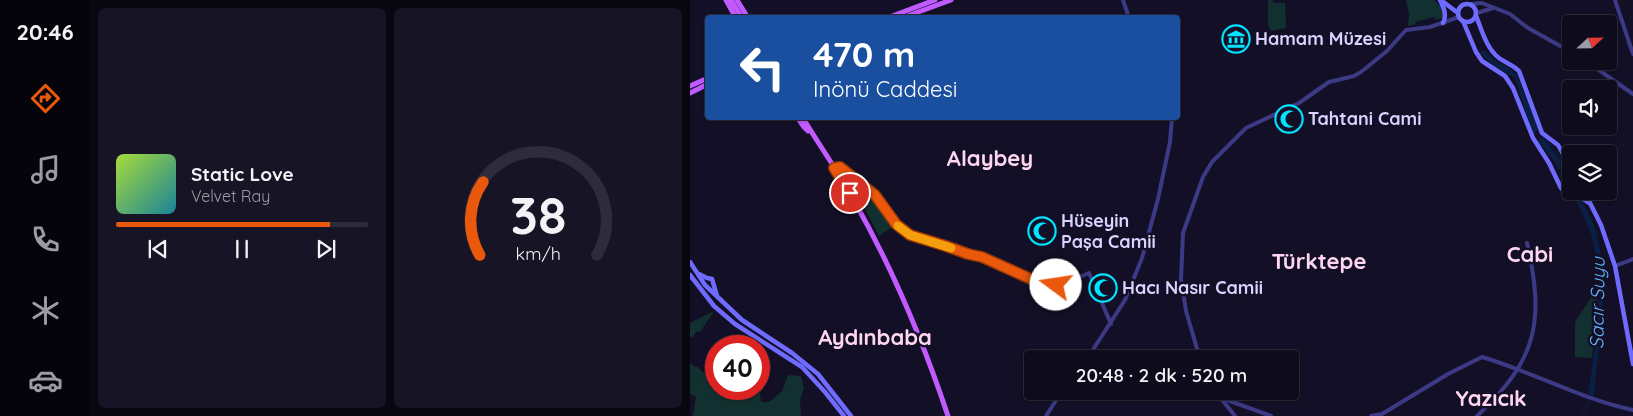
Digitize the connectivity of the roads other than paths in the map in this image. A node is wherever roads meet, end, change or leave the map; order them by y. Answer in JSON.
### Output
{"nodes":[{"id":1,"x":726,"y":0,"type":"edge"},
{"id":2,"x":731,"y":0,"type":"edge"},
{"id":3,"x":737,"y":0,"type":"edge"},
{"id":4,"x":935,"y":0,"type":"edge"},
{"id":5,"x":951,"y":0,"type":"edge"},
{"id":6,"x":1123,"y":0,"type":"edge"},
{"id":7,"x":1440,"y":0,"type":"edge"},
{"id":8,"x":1463,"y":0,"type":"edge"},
{"id":9,"x":1615,"y":0,"type":"edge"},
{"id":10,"x":1469,"y":4,"type":"junction"},
{"id":11,"x":1493,"y":8,"type":"junction"},
{"id":12,"x":1477,"y":14,"type":"junction"},
{"id":13,"x":734,"y":15,"type":"edge"},
{"id":14,"x":740,"y":15,"type":"edge"},
{"id":15,"x":746,"y":15,"type":"edge"},
{"id":16,"x":895,"y":15,"type":"edge"},
{"id":17,"x":910,"y":15,"type":"edge"},
{"id":18,"x":1128,"y":15,"type":"edge"},
{"id":19,"x":1458,"y":15,"type":"junction"},
{"id":20,"x":1463,"y":21,"type":"junction"},
{"id":21,"x":1443,"y":23,"type":"junction"},
{"id":22,"x":1562,"y":47,"type":"edge"},
{"id":23,"x":1633,"y":54,"type":"edge"},
{"id":24,"x":1599,"y":70,"type":"edge"},
{"id":25,"x":705,"y":79,"type":"edge"},
{"id":26,"x":705,"y":85,"type":"edge"},
{"id":27,"x":690,"y":86,"type":"edge"},
{"id":28,"x":690,"y":92,"type":"edge"},
{"id":29,"x":1633,"y":94,"type":"edge"},
{"id":30,"x":799,"y":120,"type":"edge"},
{"id":31,"x":805,"y":120,"type":"edge"},
{"id":32,"x":1172,"y":120,"type":"edge"},
{"id":33,"x":812,"y":134,"type":"junction"},
{"id":34,"x":1562,"y":152,"type":"edge"},
{"id":35,"x":834,"y":168,"type":"junction"},
{"id":36,"x":1562,"y":189,"type":"edge"},
{"id":37,"x":1583,"y":200,"type":"edge"},
{"id":38,"x":1588,"y":200,"type":"edge"},
{"id":39,"x":1589,"y":203,"type":"junction"},
{"id":40,"x":1527,"y":243,"type":"dead end"},
{"id":41,"x":1633,"y":259,"type":"edge"},
{"id":42,"x":690,"y":262,"type":"edge"},
{"id":43,"x":1615,"y":266,"type":"junction"},
{"id":44,"x":696,"y":271,"type":"junction"},
{"id":45,"x":690,"y":275,"type":"edge"},
{"id":46,"x":717,"y":297,"type":"junction"},
{"id":47,"x":1111,"y":324,"type":"junction"},
{"id":48,"x":1093,"y":350,"type":"edge"},
{"id":49,"x":1197,"y":350,"type":"edge"},
{"id":50,"x":1633,"y":364,"type":"edge"},
{"id":51,"x":1518,"y":370,"type":"junction"},
{"id":52,"x":1056,"y":400,"type":"edge"},
{"id":53,"x":1222,"y":400,"type":"edge"},
{"id":54,"x":1227,"y":400,"type":"edge"},
{"id":55,"x":1633,"y":410,"type":"edge"},
{"id":56,"x":844,"y":416,"type":"edge"},
{"id":57,"x":851,"y":416,"type":"edge"},
{"id":58,"x":947,"y":416,"type":"edge"},
{"id":59,"x":1046,"y":416,"type":"edge"},
{"id":60,"x":1235,"y":416,"type":"edge"},
{"id":61,"x":1271,"y":416,"type":"edge"},
{"id":62,"x":1371,"y":416,"type":"edge"},
{"id":63,"x":1477,"y":416,"type":"edge"}],
"edges":[{"from":1,"to":13,"type":"main road"},
{"from":2,"to":14,"type":"main road"},
{"from":3,"to":15,"type":"main road"},
{"from":4,"to":16,"type":"main road"},
{"from":5,"to":17,"type":"main road"},
{"from":6,"to":18,"type":"street"},
{"from":7,"to":19,"type":"main road"},
{"from":7,"to":21,"type":"main road"},
{"from":8,"to":10,"type":"main road"},
{"from":9,"to":23,"type":"street"},
{"from":10,"to":11,"type":"street"},
{"from":10,"to":12,"type":"main road"},
{"from":10,"to":19,"type":"main road"},
{"from":11,"to":12,"type":"street"},
{"from":11,"to":22,"type":"street"},
{"from":12,"to":20,"type":"main road"},
{"from":12,"to":34,"type":"main road"},
{"from":19,"to":20,"type":"main road"},
{"from":19,"to":21,"type":"street"},
{"from":20,"to":36,"type":"main road"},
{"from":21,"to":49,"type":"street"},
{"from":24,"to":29,"type":"street"},
{"from":25,"to":27,"type":"main road"},
{"from":26,"to":28,"type":"main road"},
{"from":30,"to":33,"type":"main road"},
{"from":31,"to":33,"type":"main road"},
{"from":32,"to":47,"type":"street"},
{"from":33,"to":35,"type":"main road"},
{"from":35,"to":47,"type":"street"},
{"from":35,"to":58,"type":"main road"},
{"from":37,"to":39,"type":"main road"},
{"from":38,"to":39,"type":"main road"},
{"from":39,"to":43,"type":"main road"},
{"from":40,"to":51,"type":"street"},
{"from":41,"to":43,"type":"street"},
{"from":42,"to":44,"type":"main road"},
{"from":43,"to":50,"type":"main road"},
{"from":44,"to":46,"type":"main road"},
{"from":44,"to":46,"type":"main road"},
{"from":45,"to":56,"type":"main road"},
{"from":46,"to":57,"type":"main road"},
{"from":47,"to":48,"type":"street"},
{"from":51,"to":55,"type":"street"},
{"from":51,"to":62,"type":"street"},
{"from":51,"to":63,"type":"street"},
{"from":52,"to":59,"type":"street"},
{"from":53,"to":60,"type":"street"},
{"from":54,"to":61,"type":"street"}]}
